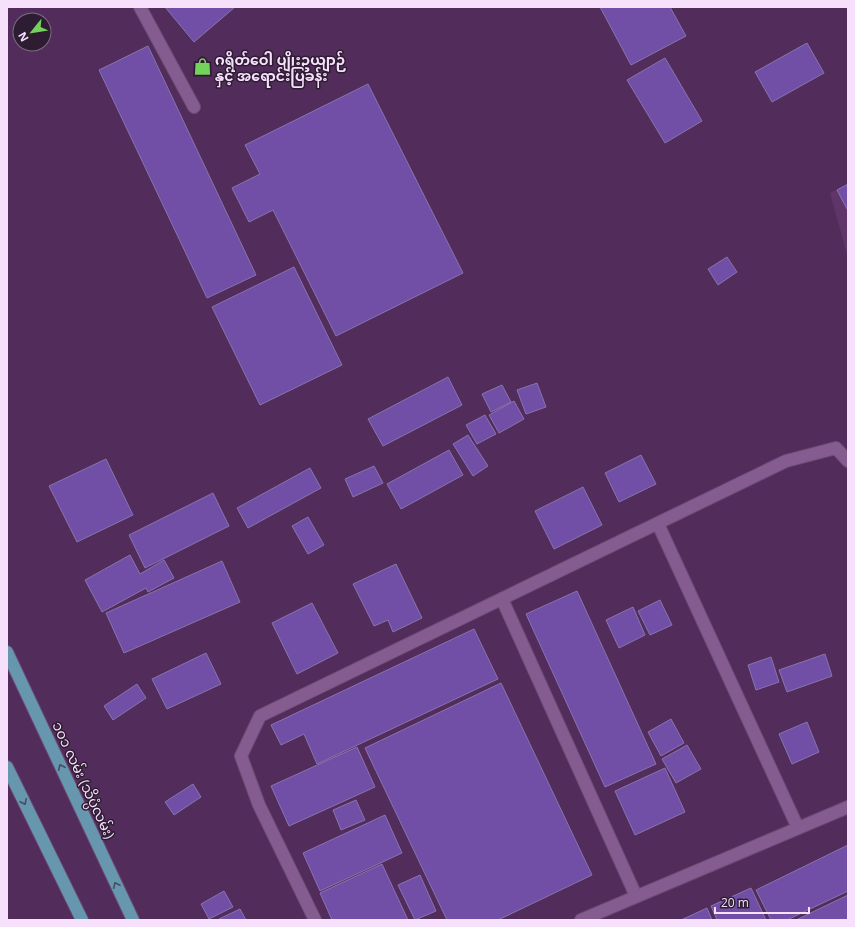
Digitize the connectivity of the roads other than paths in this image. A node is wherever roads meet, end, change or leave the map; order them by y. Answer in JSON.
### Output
{"nodes":[{"id":1,"x":140,"y":7,"type":"edge"},
{"id":2,"x":194,"y":107,"type":"dead end"},
{"id":3,"x":848,"y":461,"type":"edge"},
{"id":4,"x":658,"y":524,"type":"junction"},
{"id":5,"x":502,"y":599,"type":"junction"},
{"id":6,"x":7,"y":652,"type":"edge"},
{"id":7,"x":7,"y":767,"type":"edge"},
{"id":8,"x":848,"y":807,"type":"edge"},
{"id":9,"x":798,"y":828,"type":"junction"},
{"id":10,"x":636,"y":896,"type":"junction"},
{"id":11,"x":82,"y":920,"type":"edge"},
{"id":12,"x":133,"y":920,"type":"edge"},
{"id":13,"x":315,"y":920,"type":"edge"},
{"id":14,"x":581,"y":920,"type":"edge"}],
"edges":[{"from":1,"to":2,"type":"lane"},
{"from":3,"to":4,"type":"lane"},
{"from":4,"to":5,"type":"lane"},
{"from":4,"to":9,"type":"lane"},
{"from":5,"to":10,"type":"lane"},
{"from":5,"to":13,"type":"lane"},
{"from":12,"to":6,"type":"main road","name":"၁၀၁ လမ်း (သိပ္ပံလမ်း)","one_way":true},
{"from":7,"to":11,"type":"main road","one_way":true},
{"from":8,"to":9,"type":"lane"},
{"from":9,"to":10,"type":"lane"},
{"from":10,"to":14,"type":"lane"}]}
